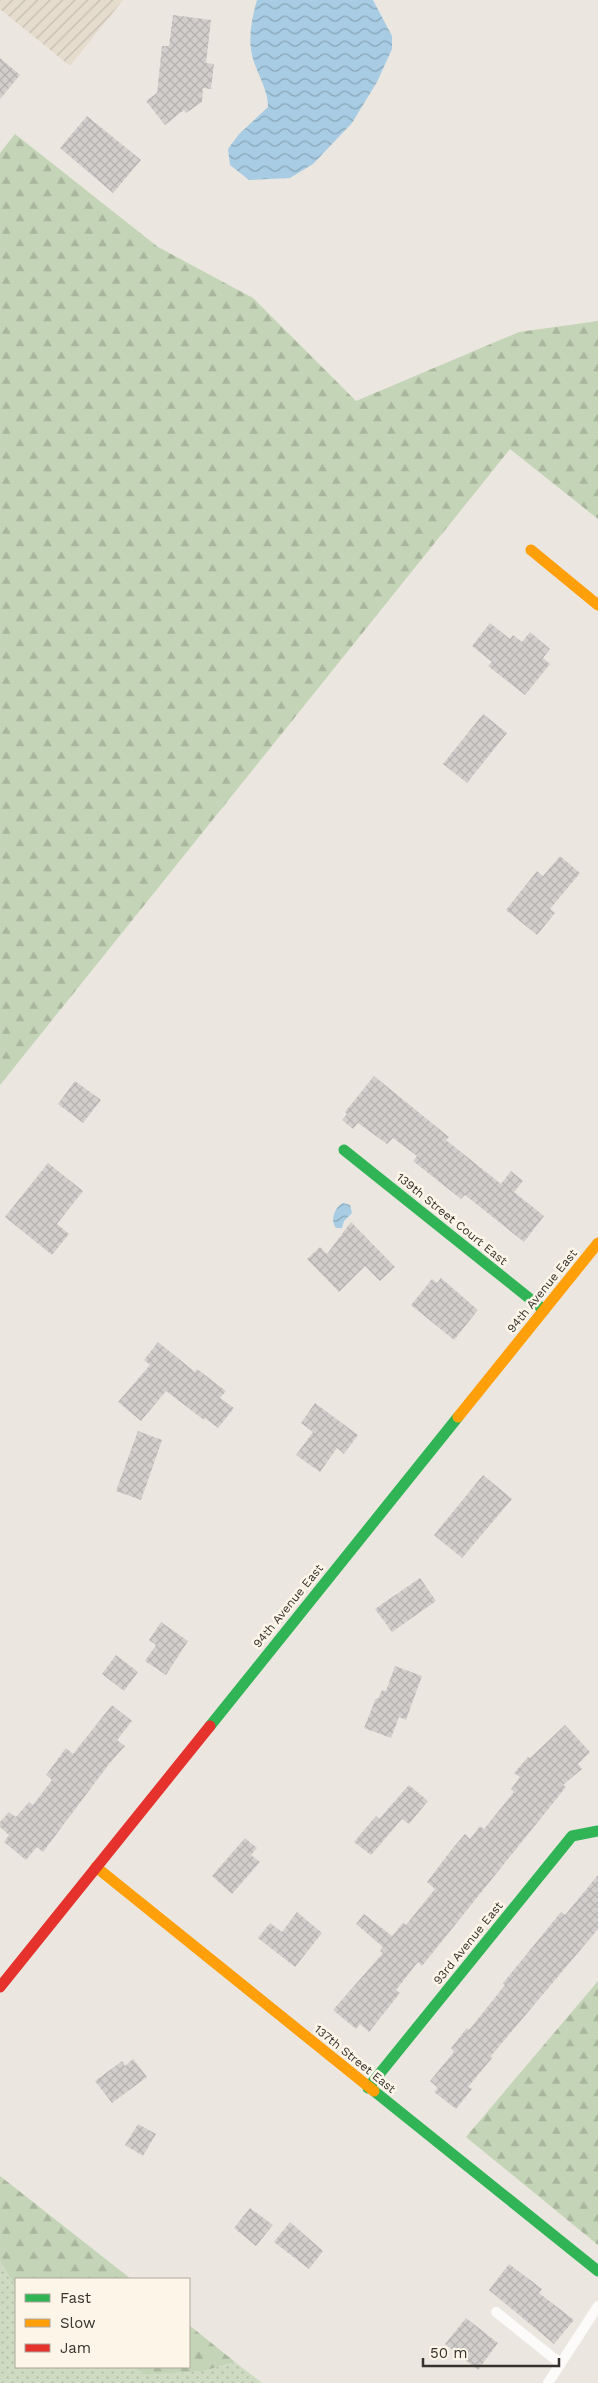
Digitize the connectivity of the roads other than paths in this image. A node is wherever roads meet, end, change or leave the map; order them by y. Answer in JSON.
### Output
{"nodes":[{"id":1,"x":531,"y":550,"type":"dead end"},
{"id":2,"x":598,"y":605,"type":"edge"},
{"id":3,"x":344,"y":1150,"type":"dead end"},
{"id":4,"x":598,"y":1243,"type":"edge"},
{"id":5,"x":544,"y":1310,"type":"junction"},
{"id":6,"x":598,"y":1830,"type":"edge"},
{"id":7,"x":96,"y":1867,"type":"junction"},
{"id":8,"x":0,"y":1987,"type":"edge"},
{"id":9,"x":368,"y":2088,"type":"junction"},
{"id":10,"x":598,"y":2272,"type":"edge"},
{"id":11,"x":598,"y":2306,"type":"edge"},
{"id":12,"x":496,"y":2312,"type":"dead end"},
{"id":13,"x":561,"y":2364,"type":"junction"},
{"id":14,"x":548,"y":2383,"type":"edge"}],
"edges":[{"from":1,"to":2,"type":"street"},
{"from":3,"to":5,"type":"street","name":"139th Street Court East"},
{"from":4,"to":5,"type":"street","name":"94th Avenue East"},
{"from":5,"to":7,"type":"street","name":"94th Avenue East"},
{"from":6,"to":9,"type":"street","name":"93rd Avenue East"},
{"from":7,"to":8,"type":"street","name":"94th Avenue East"},
{"from":7,"to":9,"type":"street","name":"137th Street East"},
{"from":9,"to":10,"type":"street","name":"137th Street East"},
{"from":11,"to":13,"type":"lane"},
{"from":12,"to":13,"type":"lane"},
{"from":13,"to":14,"type":"lane"}]}
